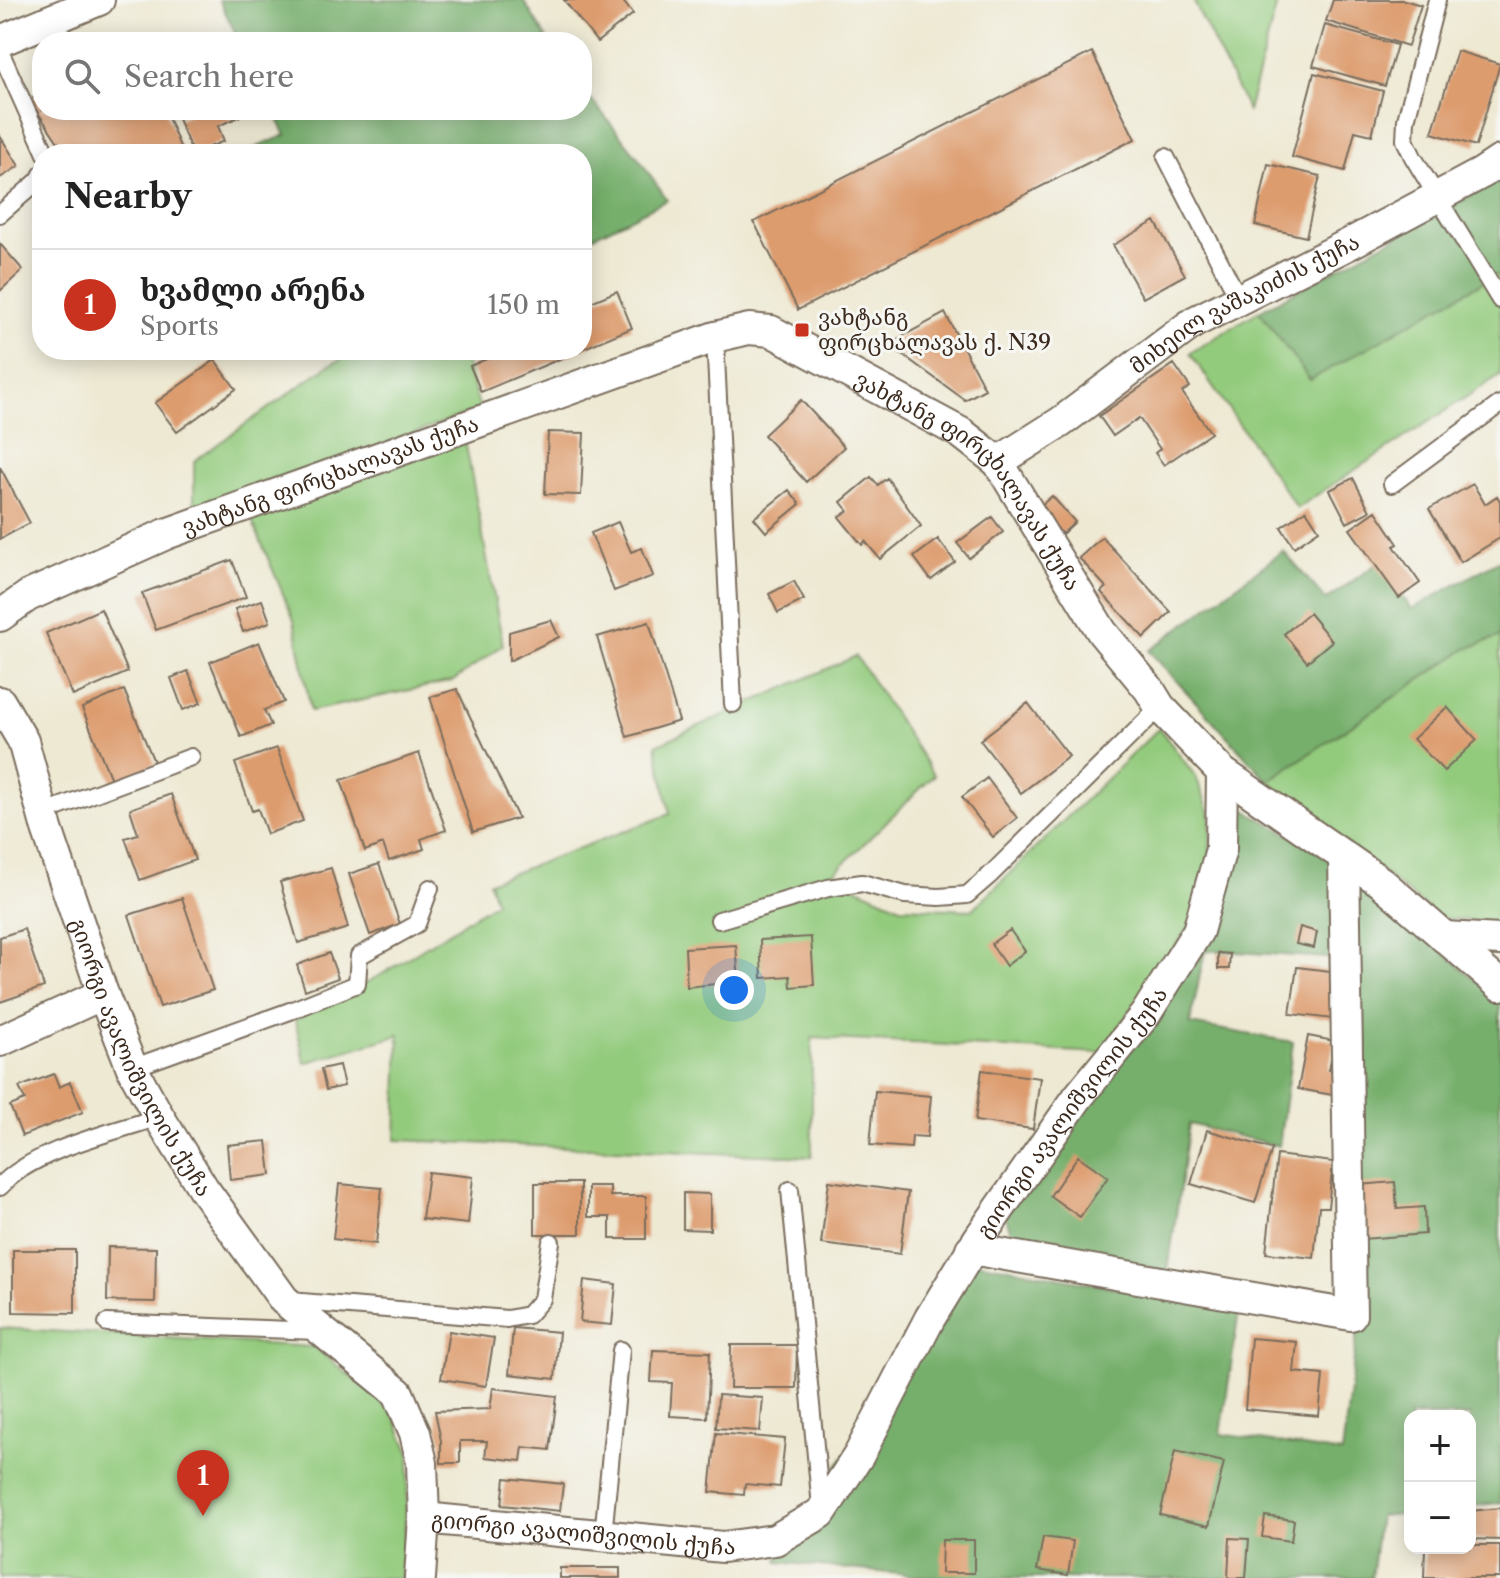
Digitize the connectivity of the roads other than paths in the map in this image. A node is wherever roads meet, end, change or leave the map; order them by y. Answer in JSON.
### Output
{"nodes":[{"id":1,"x":99,"y":0,"type":"edge"},
{"id":2,"x":1437,"y":0,"type":"edge"},
{"id":3,"x":0,"y":41,"type":"edge"},
{"id":4,"x":0,"y":51,"type":"edge"},
{"id":5,"x":42,"y":144,"type":"edge"},
{"id":6,"x":1166,"y":157,"type":"dead end"},
{"id":7,"x":1500,"y":161,"type":"edge"},
{"id":8,"x":32,"y":186,"type":"edge"},
{"id":9,"x":1436,"y":198,"type":"junction"},
{"id":10,"x":0,"y":214,"type":"edge"},
{"id":11,"x":1239,"y":299,"type":"junction"},
{"id":12,"x":1500,"y":300,"type":"edge"},
{"id":13,"x":715,"y":337,"type":"junction"},
{"id":14,"x":1500,"y":404,"type":"edge"},
{"id":15,"x":998,"y":462,"type":"junction"},
{"id":16,"x":1392,"y":484,"type":"dead end"},
{"id":17,"x":0,"y":616,"type":"edge"},
{"id":18,"x":0,"y":702,"type":"edge"},
{"id":19,"x":733,"y":704,"type":"dead end"},
{"id":20,"x":1160,"y":707,"type":"junction"},
{"id":21,"x":191,"y":757,"type":"dead end"},
{"id":22,"x":1222,"y":772,"type":"junction"},
{"id":23,"x":43,"y":813,"type":"junction"},
{"id":24,"x":1344,"y":857,"type":"junction"},
{"id":25,"x":430,"y":888,"type":"dead end"},
{"id":26,"x":719,"y":920,"type":"dead end"},
{"id":27,"x":1444,"y":937,"type":"junction"},
{"id":28,"x":1500,"y":940,"type":"edge"},
{"id":29,"x":1500,"y":985,"type":"edge"},
{"id":30,"x":103,"y":994,"type":"junction"},
{"id":31,"x":0,"y":1041,"type":"edge"},
{"id":32,"x":132,"y":1068,"type":"junction"},
{"id":33,"x":159,"y":1117,"type":"junction"},
{"id":34,"x":0,"y":1187,"type":"edge"},
{"id":35,"x":790,"y":1190,"type":"dead end"},
{"id":36,"x":551,"y":1242,"type":"dead end"},
{"id":37,"x":971,"y":1249,"type":"junction"},
{"id":38,"x":284,"y":1300,"type":"junction"},
{"id":39,"x":107,"y":1323,"type":"dead end"},
{"id":40,"x":319,"y":1331,"type":"junction"},
{"id":41,"x":621,"y":1350,"type":"dead end"},
{"id":42,"x":821,"y":1513,"type":"junction"},
{"id":43,"x":424,"y":1518,"type":"junction"},
{"id":44,"x":603,"y":1536,"type":"junction"},
{"id":45,"x":420,"y":1578,"type":"edge"}],
"edges":[{"from":1,"to":3,"type":"street"},
{"from":2,"to":9,"type":"lane"},
{"from":4,"to":5,"type":"lane"},
{"from":6,"to":11,"type":"lane"},
{"from":7,"to":9,"type":"street","name":"მიხეილ ვაშაკიძის ქუჩა"},
{"from":8,"to":10,"type":"lane"},
{"from":9,"to":11,"type":"street","name":"მიხეილ ვაშაკიძის ქუჩა"},
{"from":9,"to":12,"type":"lane"},
{"from":11,"to":15,"type":"street","name":"მიხეილ ვაშაკიძის ქუჩა"},
{"from":13,"to":15,"type":"street","name":"ვახტანგ ფირცხალავას ქუჩა"},
{"from":13,"to":17,"type":"street","name":"ვახტანგ ფირცხალავას ქუჩა"},
{"from":13,"to":19,"type":"lane"},
{"from":14,"to":16,"type":"lane"},
{"from":15,"to":20,"type":"street","name":"ვახტანგ ფირცხალავას ქუჩა"},
{"from":18,"to":23,"type":"street","name":"გიორგი ავალიშვილის ქუჩა"},
{"from":20,"to":22,"type":"street","name":"ვახტანგ ფირცხალავას ქუჩა"},
{"from":20,"to":26,"type":"lane"},
{"from":21,"to":23,"type":"lane"},
{"from":22,"to":24,"type":"street","name":"ვახტანგ ფირცხალავას ქუჩა"},
{"from":22,"to":37,"type":"street","name":"გიორგი ავალიშვილის ქუჩა"},
{"from":23,"to":30,"type":"street","name":"გიორგი ავალიშვილის ქუჩა"},
{"from":24,"to":27,"type":"street","name":"ვახტანგ ფირცხალავას ქუჩა"},
{"from":24,"to":37,"type":"street"},
{"from":25,"to":32,"type":"lane"},
{"from":27,"to":28,"type":"street"},
{"from":27,"to":29,"type":"street","name":"ვახტანგ ფირცხალავას ქუჩა"},
{"from":30,"to":31,"type":"street"},
{"from":30,"to":32,"type":"street","name":"გიორგი ავალიშვილის ქუჩა"},
{"from":32,"to":33,"type":"street","name":"გიორგი ავალიშვილის ქუჩა"},
{"from":33,"to":34,"type":"lane"},
{"from":33,"to":38,"type":"street","name":"გიორგი ავალიშვილის ქუჩა"},
{"from":35,"to":42,"type":"lane"},
{"from":36,"to":38,"type":"lane"},
{"from":37,"to":42,"type":"street","name":"გიორგი ავალიშვილის ქუჩა"},
{"from":38,"to":40,"type":"street","name":"გიორგი ავალიშვილის ქუჩა"},
{"from":39,"to":40,"type":"lane"},
{"from":40,"to":43,"type":"street","name":"გიორგი ავალიშვილის ქუჩა"},
{"from":41,"to":44,"type":"lane"},
{"from":42,"to":44,"type":"street","name":"გიორგი ავალიშვილის ქუჩა"},
{"from":43,"to":44,"type":"street","name":"გიორგი ავალიშვილის ქუჩა"},
{"from":43,"to":45,"type":"street"}]}
